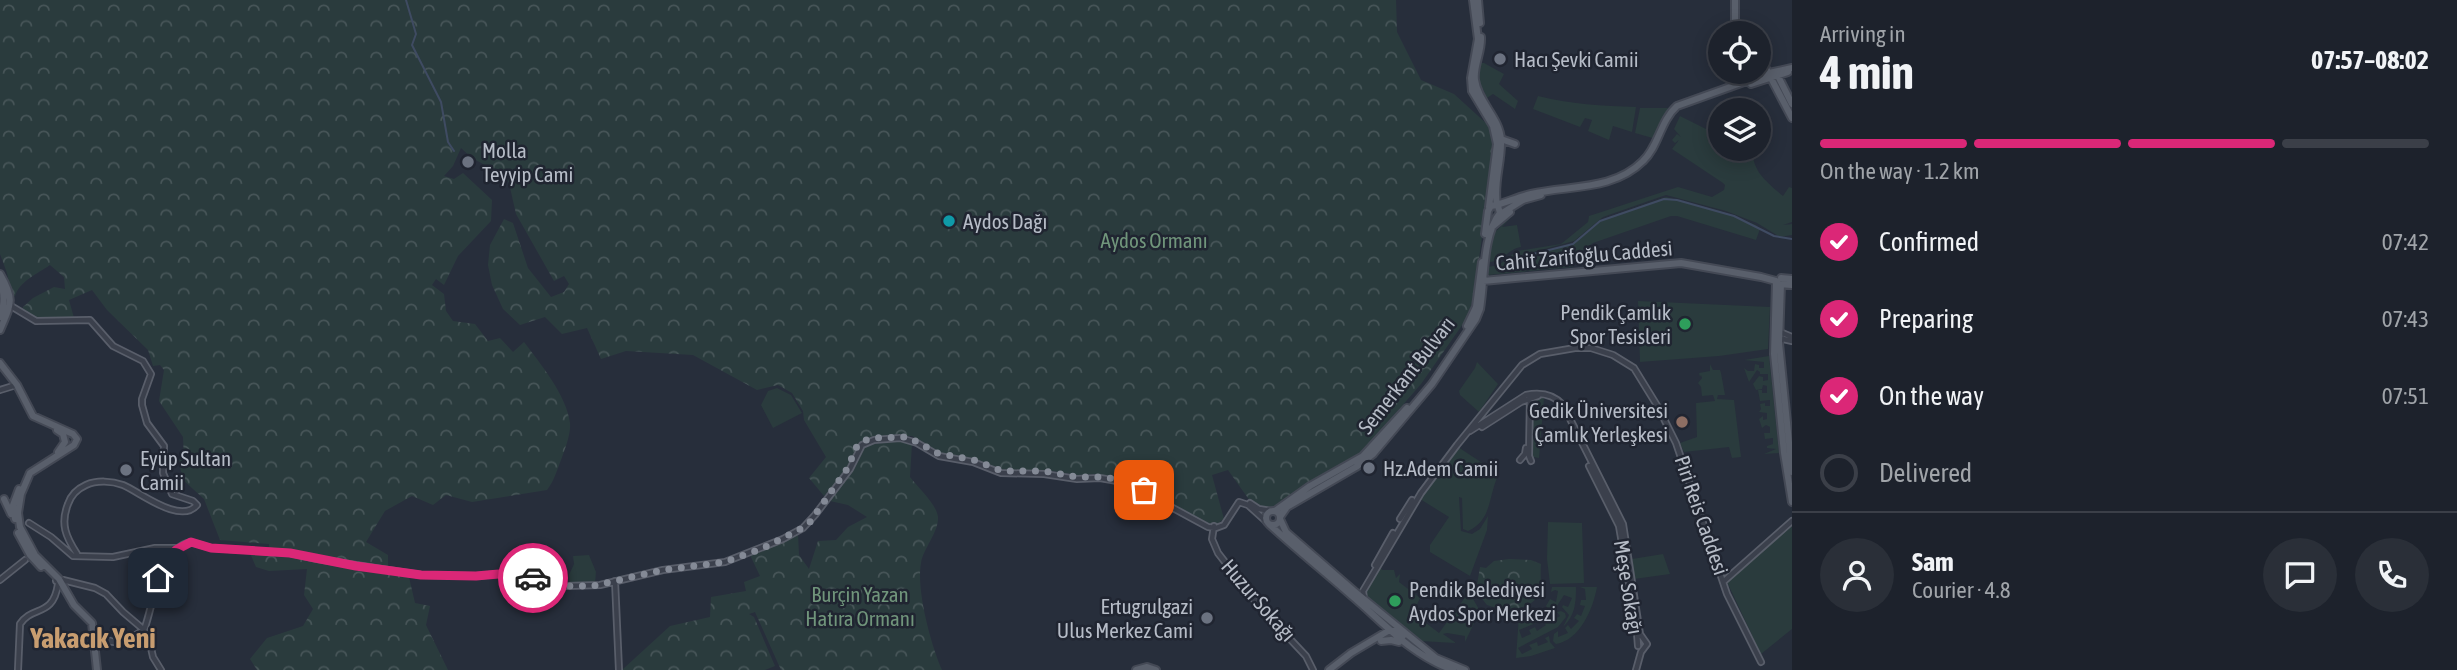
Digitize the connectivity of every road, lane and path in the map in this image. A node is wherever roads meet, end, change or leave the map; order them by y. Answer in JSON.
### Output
{"nodes":[{"id":1,"x":1476,"y":0,"type":"edge"},
{"id":2,"x":1735,"y":0,"type":"edge"},
{"id":3,"x":1735,"y":21,"type":"edge"},
{"id":4,"x":1478,"y":54,"type":"junction"},
{"id":5,"x":1792,"y":69,"type":"edge"},
{"id":6,"x":1771,"y":72,"type":"edge"},
{"id":7,"x":1774,"y":76,"type":"junction"},
{"id":8,"x":1792,"y":104,"type":"edge"},
{"id":9,"x":1792,"y":118,"type":"edge"},
{"id":10,"x":1501,"y":139,"type":"junction"},
{"id":11,"x":1515,"y":144,"type":"dead end"},
{"id":12,"x":1495,"y":194,"type":"junction"},
{"id":13,"x":1515,"y":201,"type":"junction"},
{"id":14,"x":1489,"y":210,"type":"junction"},
{"id":15,"x":1498,"y":211,"type":"junction"},
{"id":16,"x":1490,"y":229,"type":"junction"},
{"id":17,"x":0,"y":274,"type":"edge"},
{"id":18,"x":1483,"y":279,"type":"junction"},
{"id":19,"x":1792,"y":279,"type":"edge"},
{"id":20,"x":0,"y":282,"type":"edge"},
{"id":21,"x":1779,"y":284,"type":"junction"},
{"id":22,"x":1792,"y":285,"type":"edge"},
{"id":23,"x":5,"y":307,"type":"edge"},
{"id":24,"x":0,"y":330,"type":"edge"},
{"id":25,"x":1779,"y":331,"type":"junction"},
{"id":26,"x":1792,"y":339,"type":"edge"},
{"id":27,"x":1779,"y":343,"type":"junction"},
{"id":28,"x":0,"y":363,"type":"edge"},
{"id":29,"x":0,"y":370,"type":"edge"},
{"id":30,"x":13,"y":386,"type":"junction"},
{"id":31,"x":0,"y":390,"type":"edge"},
{"id":32,"x":1529,"y":396,"type":"junction"},
{"id":33,"x":1784,"y":422,"type":"junction"},
{"id":34,"x":1467,"y":430,"type":"junction"},
{"id":35,"x":1785,"y":435,"type":"junction"},
{"id":36,"x":71,"y":439,"type":"junction"},
{"id":37,"x":1459,"y":440,"type":"junction"},
{"id":38,"x":1520,"y":460,"type":"dead end"},
{"id":39,"x":1531,"y":461,"type":"dead end"},
{"id":40,"x":1792,"y":472,"type":"edge"},
{"id":41,"x":18,"y":497,"type":"junction"},
{"id":42,"x":6,"y":501,"type":"edge"},
{"id":43,"x":1792,"y":502,"type":"edge"},
{"id":44,"x":1234,"y":504,"type":"junction"},
{"id":45,"x":1273,"y":511,"type":"junction"},
{"id":46,"x":18,"y":513,"type":"junction"},
{"id":47,"x":1280,"y":518,"type":"junction"},
{"id":48,"x":1792,"y":522,"type":"edge"},
{"id":49,"x":29,"y":523,"type":"dead end"},
{"id":50,"x":1268,"y":523,"type":"junction"},
{"id":51,"x":1213,"y":527,"type":"junction"},
{"id":52,"x":26,"y":547,"type":"junction"},
{"id":53,"x":178,"y":549,"type":"junction"},
{"id":54,"x":77,"y":554,"type":"junction"},
{"id":55,"x":25,"y":560,"type":"junction"},
{"id":56,"x":35,"y":562,"type":"junction"},
{"id":57,"x":0,"y":580,"type":"edge"},
{"id":58,"x":615,"y":581,"type":"junction"},
{"id":59,"x":1724,"y":581,"type":"junction"},
{"id":60,"x":58,"y":582,"type":"junction"},
{"id":61,"x":1363,"y":587,"type":"joint"},
{"id":62,"x":64,"y":596,"type":"junction"},
{"id":63,"x":1360,"y":597,"type":"junction"},
{"id":64,"x":55,"y":599,"type":"junction"},
{"id":65,"x":1375,"y":618,"type":"junction"},
{"id":66,"x":1390,"y":621,"type":"junction"},
{"id":67,"x":144,"y":630,"type":"junction"},
{"id":68,"x":1390,"y":631,"type":"junction"},
{"id":69,"x":94,"y":640,"type":"junction"},
{"id":70,"x":1378,"y":640,"type":"junction"},
{"id":71,"x":1750,"y":640,"type":"dead end"},
{"id":72,"x":1405,"y":644,"type":"junction"},
{"id":73,"x":1423,"y":647,"type":"junction"},
{"id":74,"x":1139,"y":669,"type":"edge"},
{"id":75,"x":18,"y":670,"type":"edge"},
{"id":76,"x":96,"y":670,"type":"edge"},
{"id":77,"x":161,"y":670,"type":"edge"},
{"id":78,"x":619,"y":670,"type":"edge"},
{"id":79,"x":1156,"y":670,"type":"edge"},
{"id":80,"x":1313,"y":670,"type":"edge"},
{"id":81,"x":1329,"y":670,"type":"edge"},
{"id":82,"x":1335,"y":670,"type":"edge"},
{"id":83,"x":1453,"y":670,"type":"edge"},
{"id":84,"x":1465,"y":670,"type":"edge"},
{"id":85,"x":1635,"y":670,"type":"edge"}],
"edges":[{"from":1,"to":4,"type":"main road"},
{"from":2,"to":3,"type":"main road"},
{"from":4,"to":10,"type":"main road"},
{"from":4,"to":14,"type":"main road","name":"Semerkant Bulvarı"},
{"from":5,"to":7,"type":"main road"},
{"from":6,"to":7,"type":"main road"},
{"from":7,"to":8,"type":"main road"},
{"from":7,"to":9,"type":"main road"},
{"from":7,"to":13,"type":"main road"},
{"from":10,"to":11,"type":"main road"},
{"from":10,"to":12,"type":"main road"},
{"from":12,"to":13,"type":"main road"},
{"from":12,"to":15,"type":"main road"},
{"from":13,"to":15,"type":"main road"},
{"from":13,"to":16,"type":"main road"},
{"from":14,"to":15,"type":"main road"},
{"from":14,"to":15,"type":"main road"},
{"from":14,"to":18,"type":"main road","name":"Semerkant Bulvarı"},
{"from":15,"to":16,"type":"main road"},
{"from":16,"to":18,"type":"main road"},
{"from":17,"to":23,"type":"main road"},
{"from":18,"to":21,"type":"main road","name":"Cahit Zarifoğlu Caddesi"},
{"from":18,"to":45,"type":"main road","name":"Semerkant Bulvarı"},
{"from":18,"to":47,"type":"main road","name":"Semerkant Bulvarı"},
{"from":19,"to":21,"type":"main road","name":"Cahit Zarifoğlu Caddesi"},
{"from":20,"to":23,"type":"main road"},
{"from":21,"to":22,"type":"main road","name":"Cahit Zarifoğlu Caddesi"},
{"from":21,"to":25,"type":"main road"},
{"from":21,"to":33,"type":"main road"},
{"from":23,"to":24,"type":"main road"},
{"from":23,"to":54,"type":"street"},
{"from":25,"to":26,"type":"street"},
{"from":25,"to":27,"type":"main road"},
{"from":26,"to":27,"type":"street"},
{"from":27,"to":33,"type":"main road"},
{"from":28,"to":36,"type":"main road"},
{"from":29,"to":30,"type":"main road"},
{"from":30,"to":31,"type":"street"},
{"from":30,"to":36,"type":"main road"},
{"from":32,"to":34,"type":"street"},
{"from":32,"to":37,"type":"street"},
{"from":32,"to":38,"type":"street"},
{"from":32,"to":39,"type":"street"},
{"from":32,"to":85,"type":"street","name":"Meşe Sokağı"},
{"from":33,"to":35,"type":"main road"},
{"from":34,"to":37,"type":"street","name":"Piri Reis Caddesi"},
{"from":34,"to":59,"type":"street","name":"Piri Reis Caddesi"},
{"from":35,"to":40,"type":"main road"},
{"from":35,"to":43,"type":"main road"},
{"from":36,"to":41,"type":"main road"},
{"from":37,"to":61,"type":"street","name":"Piri Reis Caddesi"},
{"from":37,"to":63,"type":"street","name":"Piri Reis Caddesi"},
{"from":41,"to":42,"type":"main road"},
{"from":41,"to":42,"type":"main road"},
{"from":41,"to":46,"type":"main road"},
{"from":42,"to":46,"type":"main road"},
{"from":42,"to":52,"type":"main road"},
{"from":44,"to":45,"type":"street"},
{"from":44,"to":50,"type":"street"},
{"from":44,"to":51,"type":"street"},
{"from":45,"to":47,"type":"main road"},
{"from":45,"to":50,"type":"main road"},
{"from":46,"to":60,"type":"main road"},
{"from":47,"to":50,"type":"main road","name":"Semerkant Bulvarı"},
{"from":47,"to":63,"type":"main road"},
{"from":48,"to":59,"type":"street"},
{"from":49,"to":54,"type":"street"},
{"from":50,"to":63,"type":"main road"},
{"from":51,"to":58,"type":"street"},
{"from":51,"to":80,"type":"street","name":"Huzur Sokağı"},
{"from":52,"to":55,"type":"main road"},
{"from":52,"to":56,"type":"main road"},
{"from":53,"to":54,"type":"street"},
{"from":53,"to":58,"type":"street"},
{"from":53,"to":67,"type":"street"},
{"from":55,"to":56,"type":"main road"},
{"from":55,"to":57,"type":"street"},
{"from":56,"to":60,"type":"main road"},
{"from":58,"to":78,"type":"street"},
{"from":59,"to":71,"type":"street","name":"Piri Reis Caddesi"},
{"from":60,"to":62,"type":"main road"},
{"from":60,"to":64,"type":"street"},
{"from":60,"to":67,"type":"street"},
{"from":60,"to":69,"type":"main road"},
{"from":61,"to":63,"type":"main road"},
{"from":62,"to":64,"type":"street"},
{"from":62,"to":76,"type":"main road"},
{"from":63,"to":65,"type":"main road"},
{"from":63,"to":66,"type":"main road"},
{"from":64,"to":75,"type":"street"},
{"from":65,"to":68,"type":"main road"},
{"from":65,"to":70,"type":"main road"},
{"from":66,"to":68,"type":"main road"},
{"from":66,"to":73,"type":"main road"},
{"from":67,"to":69,"type":"street"},
{"from":67,"to":77,"type":"street"},
{"from":68,"to":70,"type":"main road"},
{"from":68,"to":72,"type":"main road"},
{"from":68,"to":73,"type":"main road"},
{"from":69,"to":76,"type":"main road"},
{"from":70,"to":72,"type":"main road"},
{"from":70,"to":81,"type":"main road"},
{"from":70,"to":82,"type":"main road"},
{"from":72,"to":83,"type":"main road"},
{"from":73,"to":84,"type":"main road"},
{"from":74,"to":79,"type":"main road"}]}
